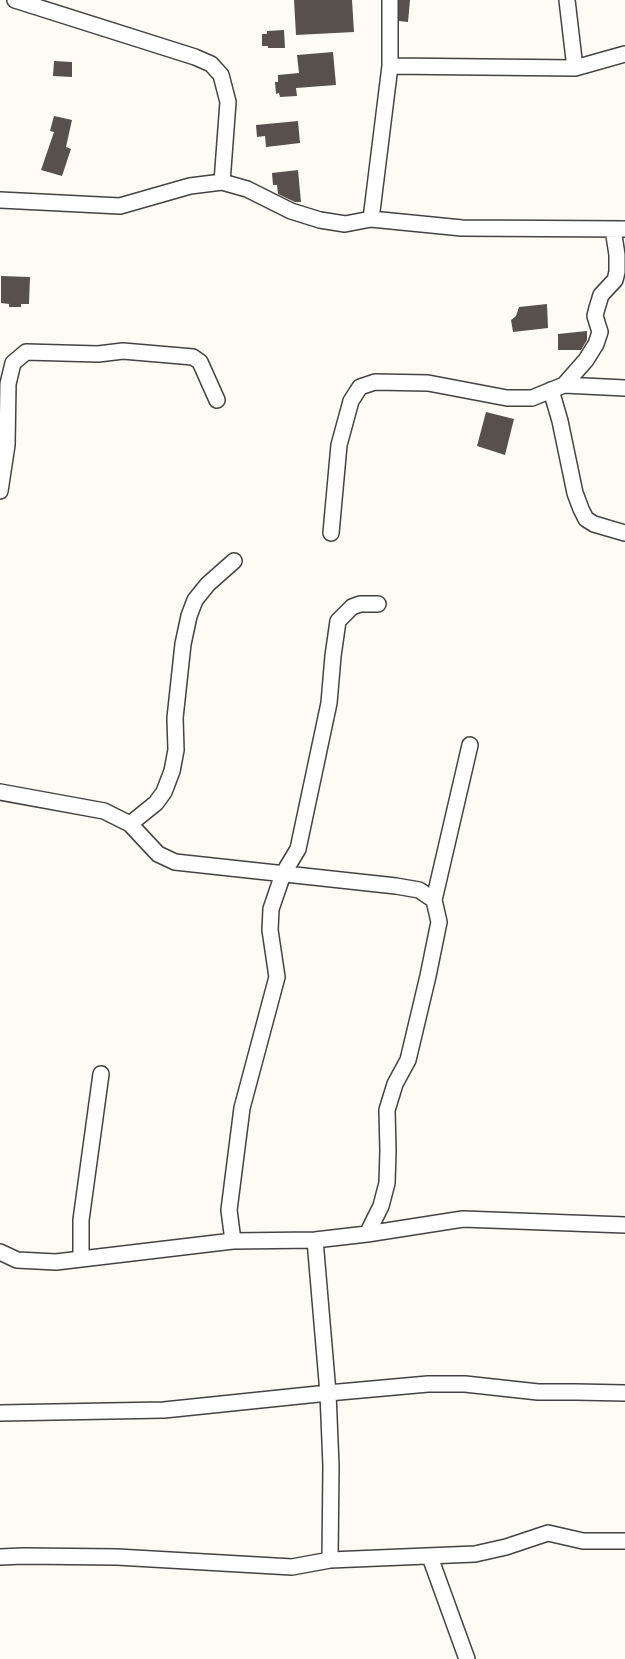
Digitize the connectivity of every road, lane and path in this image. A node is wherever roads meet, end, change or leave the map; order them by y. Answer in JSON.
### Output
{"nodes":[{"id":1,"x":15,"y":0,"type":"edge"},
{"id":2,"x":390,"y":0,"type":"edge"},
{"id":3,"x":567,"y":0,"type":"edge"},
{"id":4,"x":625,"y":54,"type":"edge"},
{"id":5,"x":390,"y":66,"type":"junction"},
{"id":6,"x":575,"y":68,"type":"junction"},
{"id":7,"x":222,"y":182,"type":"junction"},
{"id":8,"x":0,"y":200,"type":"edge"},
{"id":9,"x":371,"y":219,"type":"junction"},
{"id":10,"x":619,"y":229,"type":"edge"},
{"id":11,"x":558,"y":388,"type":"junction"},
{"id":12,"x":625,"y":388,"type":"edge"},
{"id":13,"x":217,"y":400,"type":"dead end"},
{"id":14,"x":0,"y":491,"type":"edge"},
{"id":15,"x":331,"y":533,"type":"dead end"},
{"id":16,"x":625,"y":534,"type":"edge"},
{"id":17,"x":234,"y":561,"type":"dead end"},
{"id":18,"x":378,"y":604,"type":"dead end"},
{"id":19,"x":470,"y":745,"type":"dead end"},
{"id":20,"x":0,"y":792,"type":"edge"},
{"id":21,"x":130,"y":824,"type":"junction"},
{"id":22,"x":283,"y":874,"type":"junction"},
{"id":23,"x":434,"y":900,"type":"junction"},
{"id":24,"x":101,"y":1074,"type":"dead end"},
{"id":25,"x":625,"y":1225,"type":"edge"},
{"id":26,"x":367,"y":1234,"type":"junction"},
{"id":27,"x":314,"y":1240,"type":"junction"},
{"id":28,"x":233,"y":1241,"type":"junction"},
{"id":29,"x":0,"y":1252,"type":"edge"},
{"id":30,"x":81,"y":1259,"type":"junction"},
{"id":31,"x":328,"y":1393,"type":"junction"},
{"id":32,"x":625,"y":1394,"type":"edge"},
{"id":33,"x":0,"y":1413,"type":"edge"},
{"id":34,"x":625,"y":1541,"type":"edge"},
{"id":35,"x":0,"y":1557,"type":"edge"},
{"id":36,"x":430,"y":1557,"type":"junction"},
{"id":37,"x":330,"y":1560,"type":"junction"},
{"id":38,"x":467,"y":1659,"type":"edge"}],
"edges":[{"from":1,"to":7,"type":"street"},
{"from":2,"to":5,"type":"street"},
{"from":3,"to":6,"type":"street"},
{"from":4,"to":6,"type":"street"},
{"from":5,"to":6,"type":"street"},
{"from":5,"to":9,"type":"street"},
{"from":7,"to":8,"type":"street"},
{"from":7,"to":9,"type":"street"},
{"from":9,"to":10,"type":"street"},
{"from":10,"to":11,"type":"street"},
{"from":11,"to":12,"type":"street"},
{"from":11,"to":15,"type":"street"},
{"from":11,"to":16,"type":"street"},
{"from":13,"to":14,"type":"street"},
{"from":17,"to":21,"type":"street"},
{"from":18,"to":22,"type":"street"},
{"from":19,"to":23,"type":"street"},
{"from":20,"to":21,"type":"street"},
{"from":21,"to":22,"type":"street"},
{"from":22,"to":23,"type":"street"},
{"from":22,"to":28,"type":"street"},
{"from":23,"to":26,"type":"street"},
{"from":24,"to":30,"type":"street"},
{"from":25,"to":26,"type":"street"},
{"from":26,"to":27,"type":"street"},
{"from":27,"to":28,"type":"street"},
{"from":27,"to":31,"type":"street"},
{"from":28,"to":30,"type":"street"},
{"from":29,"to":30,"type":"street"},
{"from":31,"to":32,"type":"street"},
{"from":31,"to":33,"type":"street"},
{"from":31,"to":37,"type":"street"},
{"from":34,"to":36,"type":"street"},
{"from":35,"to":37,"type":"street"},
{"from":36,"to":37,"type":"street"},
{"from":36,"to":38,"type":"street"}]}
